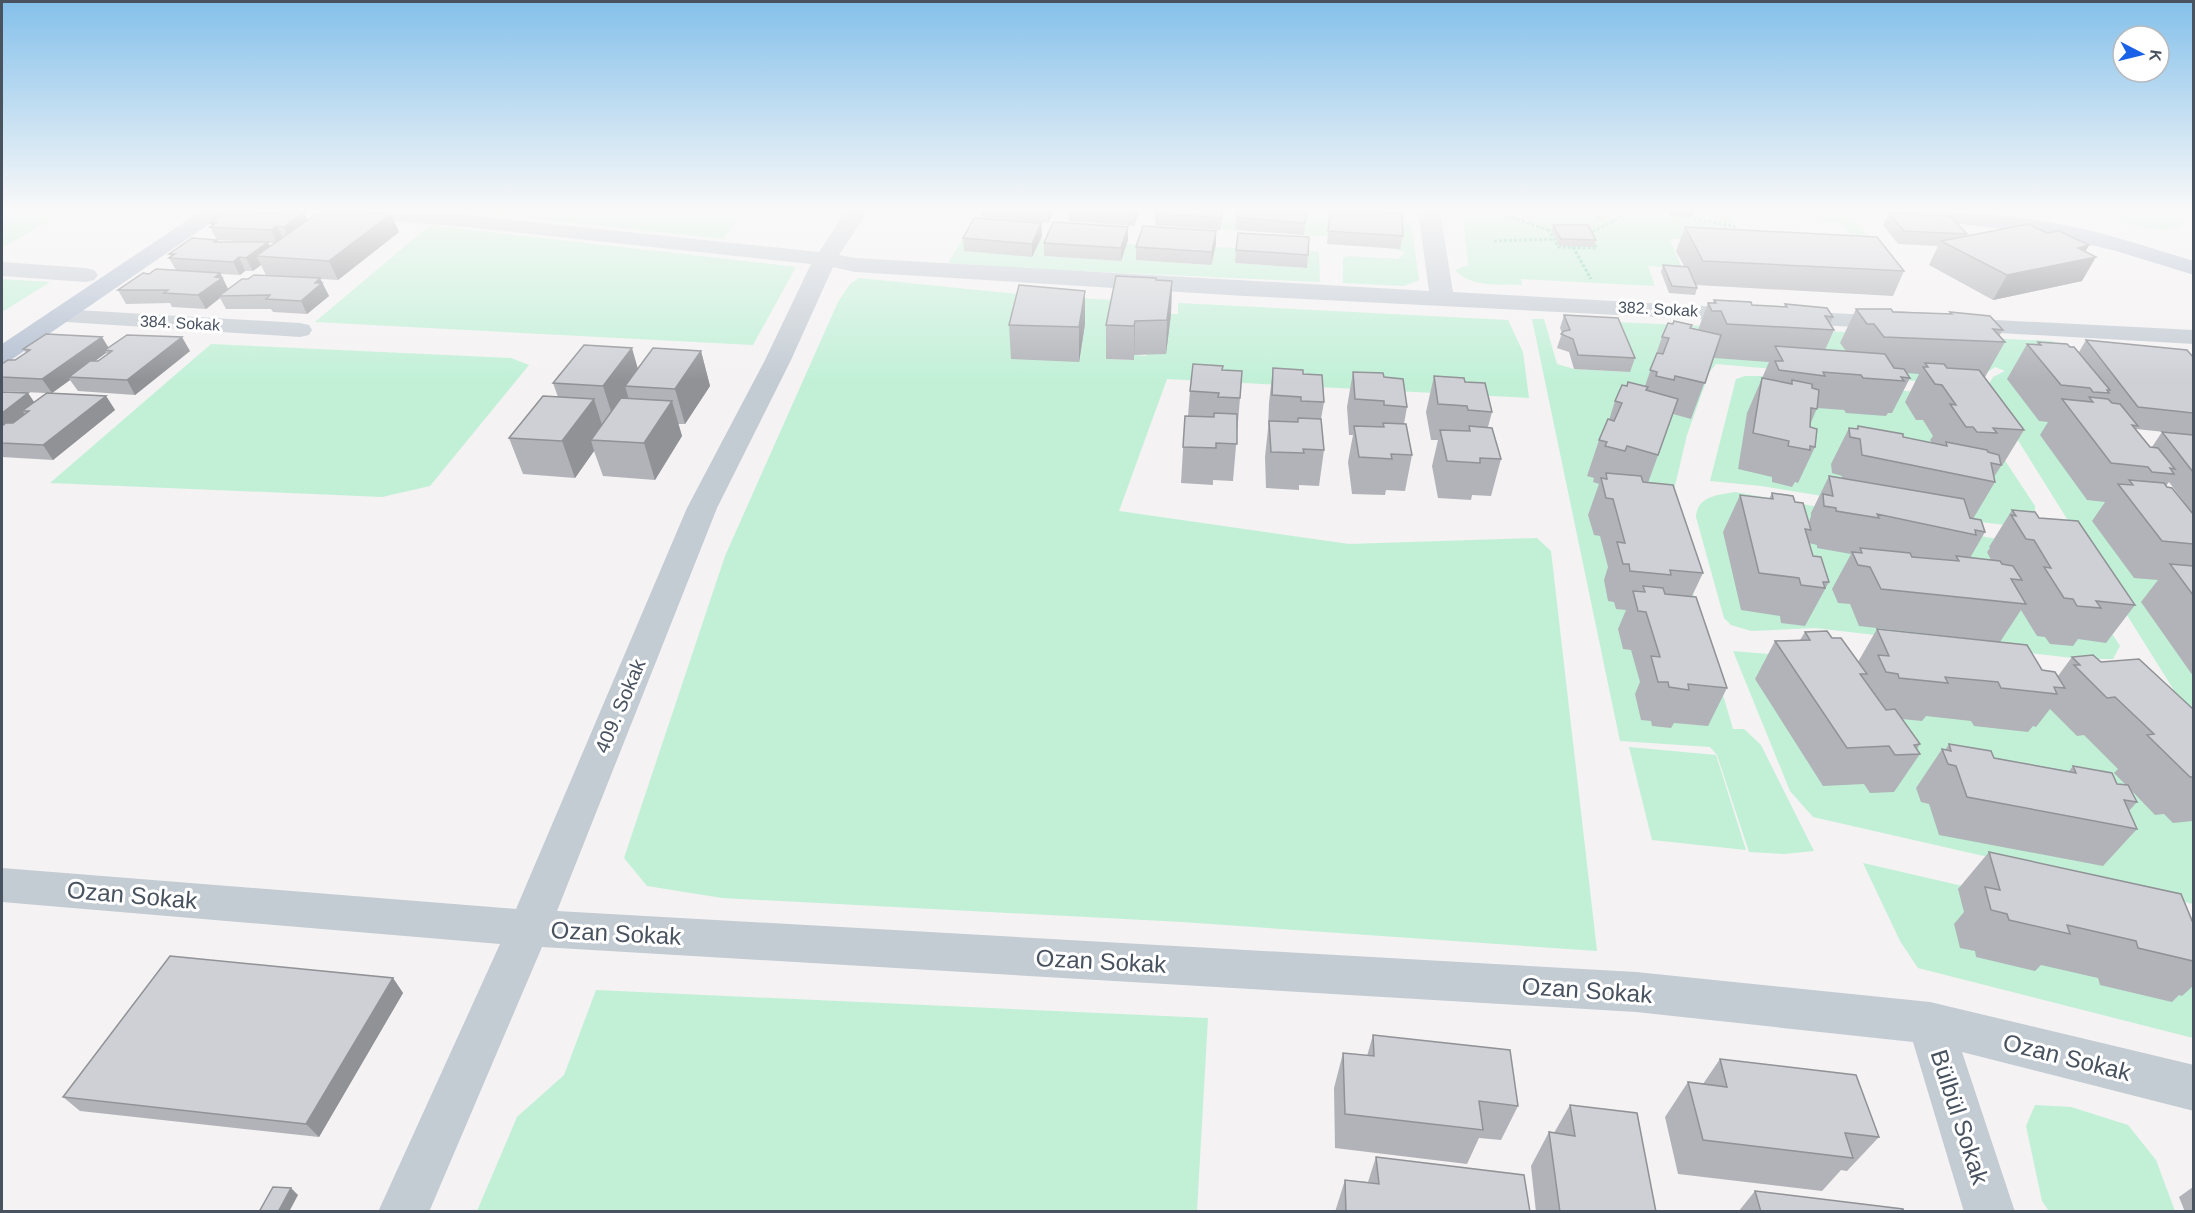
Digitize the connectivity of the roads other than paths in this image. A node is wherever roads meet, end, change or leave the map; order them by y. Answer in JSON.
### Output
{"nodes":[{"id":1,"x":97,"y":268,"type":"edge"},
{"id":2,"x":131,"y":268,"type":"edge"},
{"id":3,"x":821,"y":268,"type":"edge"},
{"id":4,"x":891,"y":268,"type":"edge"},
{"id":5,"x":1438,"y":268,"type":"edge"},
{"id":6,"x":2,"y":269,"type":"edge"},
{"id":7,"x":86,"y":275,"type":"junction"},
{"id":8,"x":1442,"y":297,"type":"junction"},
{"id":9,"x":60,"y":316,"type":"junction"},
{"id":10,"x":300,"y":330,"type":"dead end"},
{"id":11,"x":2,"y":331,"type":"edge"},
{"id":12,"x":2188,"y":340,"type":"edge"},
{"id":13,"x":2,"y":355,"type":"edge"},
{"id":14,"x":2,"y":885,"type":"edge"},
{"id":15,"x":529,"y":927,"type":"junction"},
{"id":16,"x":1930,"y":1023,"type":"junction"},
{"id":17,"x":2193,"y":1088,"type":"edge"},
{"id":18,"x":403,"y":1212,"type":"edge"},
{"id":19,"x":1990,"y":1212,"type":"edge"}],
"edges":[{"from":1,"to":7,"type":"main road"},
{"from":2,"to":9,"type":"main road"},
{"from":3,"to":15,"type":"street","name":"409. Sokak"},
{"from":4,"to":8,"type":"street","name":"382. Sokak"},
{"from":5,"to":8,"type":"street"},
{"from":6,"to":7,"type":"street"},
{"from":7,"to":11,"type":"main road"},
{"from":8,"to":12,"type":"street","name":"382. Sokak"},
{"from":9,"to":10,"type":"street","name":"384. Sokak"},
{"from":9,"to":13,"type":"main road"},
{"from":14,"to":15,"type":"street","name":"Ozan Sokak"},
{"from":15,"to":16,"type":"street","name":"Ozan Sokak"},
{"from":15,"to":18,"type":"street","name":"409. Sokak"},
{"from":16,"to":17,"type":"street","name":"Ozan Sokak"},
{"from":16,"to":19,"type":"street","name":"Bülbül Sokak"}]}
